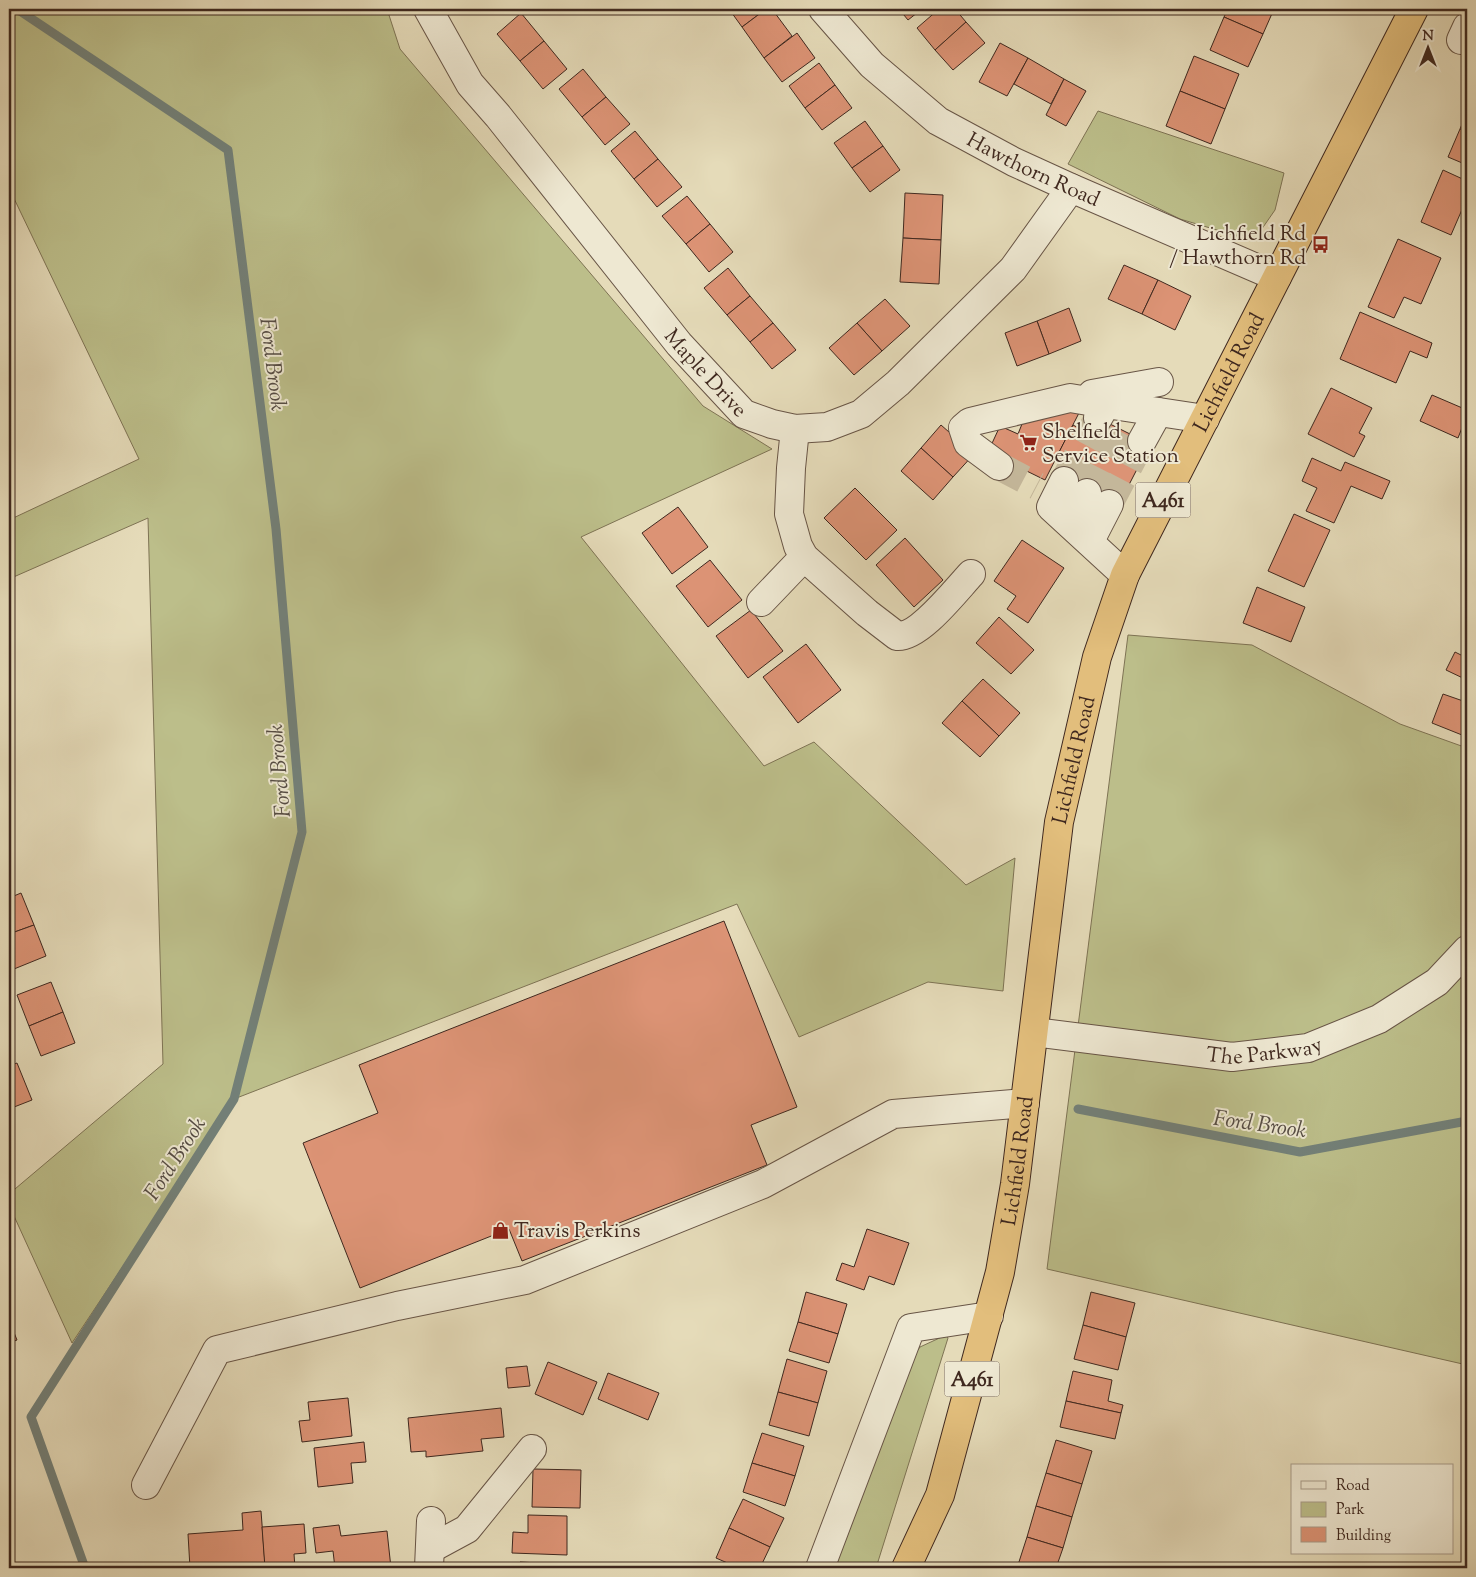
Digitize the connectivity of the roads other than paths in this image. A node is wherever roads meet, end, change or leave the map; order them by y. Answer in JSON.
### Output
{"nodes":[{"id":1,"x":428,"y":9,"type":"edge"},
{"id":2,"x":823,"y":9,"type":"edge"},
{"id":3,"x":1414,"y":9,"type":"edge"},
{"id":4,"x":1071,"y":188,"type":"junction"},
{"id":5,"x":1277,"y":277,"type":"junction"},
{"id":6,"x":1070,"y":398,"type":"junction"},
{"id":7,"x":1132,"y":410,"type":"junction"},
{"id":8,"x":1205,"y":419,"type":"junction"},
{"id":9,"x":795,"y":429,"type":"junction"},
{"id":10,"x":999,"y":466,"type":"tunnel mouth"},
{"id":11,"x":1062,"y":515,"type":"junction"},
{"id":12,"x":804,"y":557,"type":"junction"},
{"id":13,"x":970,"y":574,"type":"dead end"},
{"id":14,"x":1125,"y":575,"type":"junction"},
{"id":15,"x":761,"y":602,"type":"dead end"},
{"id":16,"x":1467,"y":950,"type":"edge"},
{"id":17,"x":1034,"y":1032,"type":"junction"},
{"id":18,"x":1025,"y":1103,"type":"junction"},
{"id":19,"x":988,"y":1316,"type":"junction"},
{"id":20,"x":532,"y":1449,"type":"dead end"},
{"id":21,"x":146,"y":1485,"type":"dead end"},
{"id":22,"x":432,"y":1521,"type":"dead end"},
{"id":23,"x":429,"y":1559,"type":"edge"},
{"id":24,"x":820,"y":1568,"type":"edge"},
{"id":25,"x":906,"y":1568,"type":"edge"}],
"edges":[{"from":1,"to":9,"type":"street","name":"Maple Drive"},
{"from":2,"to":4,"type":"street","name":"Hawthorn Road"},
{"from":3,"to":5,"type":"highway","name":"Lichfield Road","number":"A461"},
{"from":4,"to":5,"type":"street","name":"Hawthorn Road"},
{"from":4,"to":9,"type":"street","name":"Maple Drive"},
{"from":5,"to":8,"type":"highway","name":"Lichfield Road","number":"A461"},
{"from":6,"to":7,"type":"street"},
{"from":6,"to":7,"type":"street"},
{"from":6,"to":10,"type":"street"},
{"from":7,"to":8,"type":"street"},
{"from":8,"to":14,"type":"highway","name":"Lichfield Road","number":"A461"},
{"from":9,"to":12,"type":"street"},
{"from":11,"to":11,"type":"street"},
{"from":11,"to":14,"type":"street"},
{"from":12,"to":13,"type":"street"},
{"from":12,"to":15,"type":"street"},
{"from":14,"to":17,"type":"highway","name":"Lichfield Road","number":"A461"},
{"from":16,"to":17,"type":"street","name":"The Parkway"},
{"from":17,"to":18,"type":"highway","name":"Lichfield Road","number":"A461"},
{"from":18,"to":19,"type":"highway","name":"Lichfield Road","number":"A461"},
{"from":18,"to":21,"type":"street"},
{"from":19,"to":24,"type":"street"},
{"from":19,"to":25,"type":"highway","name":"Lichfield Road","number":"A461"},
{"from":20,"to":23,"type":"street"},
{"from":22,"to":23,"type":"street"}]}
